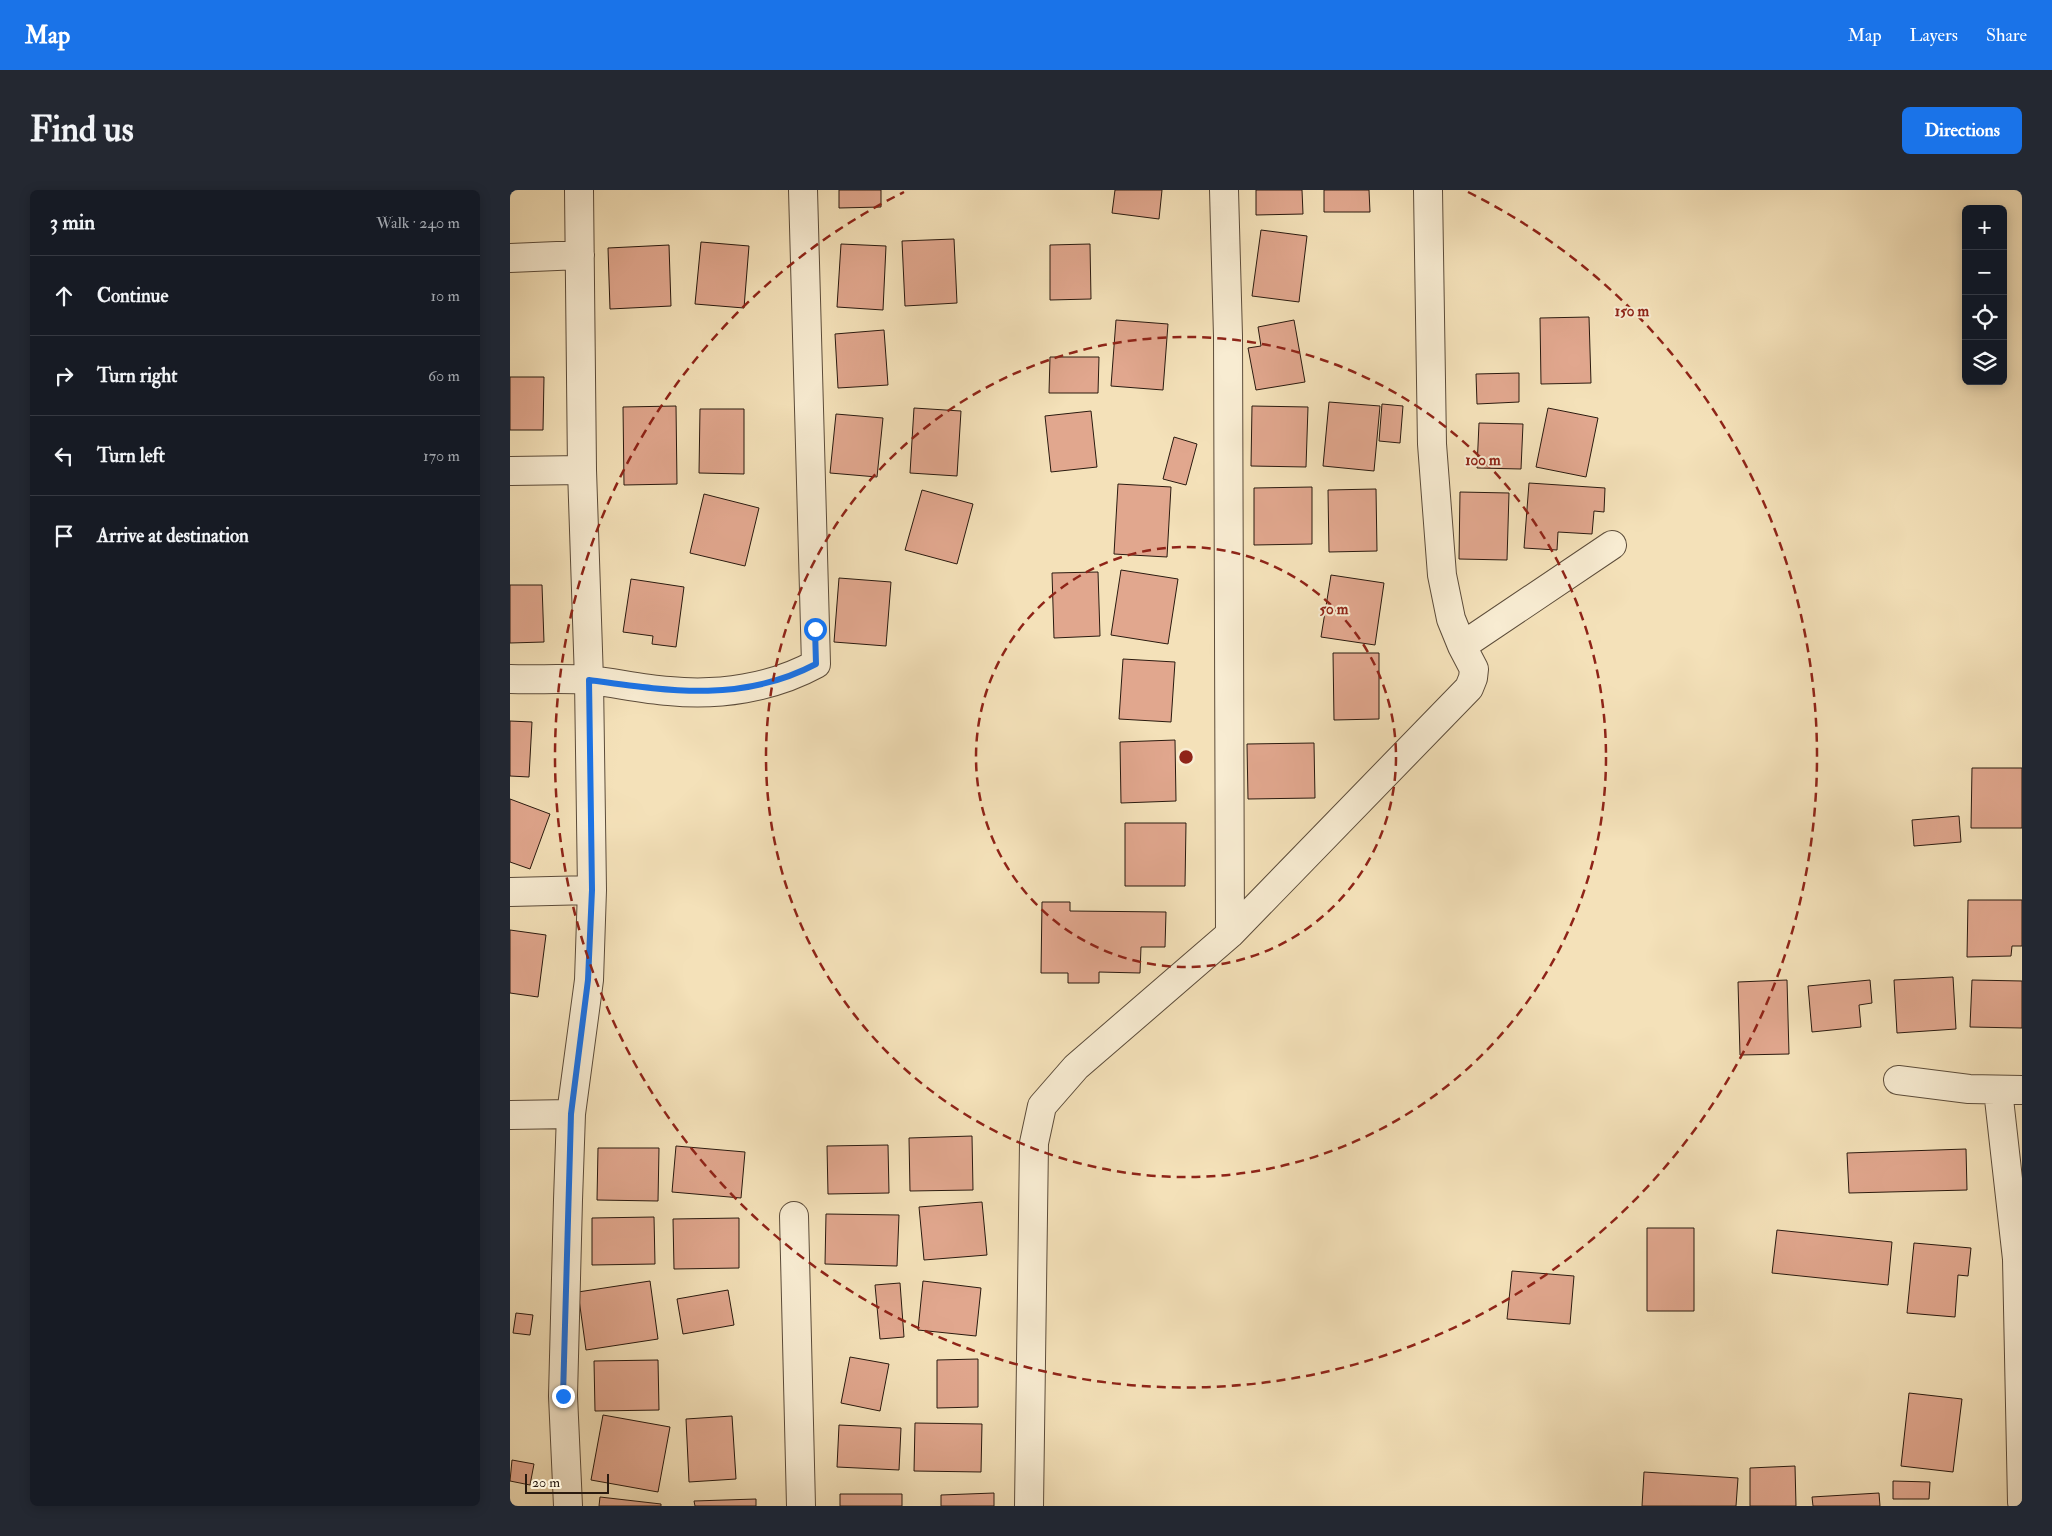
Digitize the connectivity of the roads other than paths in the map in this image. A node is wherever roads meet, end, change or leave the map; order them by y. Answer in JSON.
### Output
{"nodes":[{"id":1,"x":579,"y":190,"type":"edge"},
{"id":2,"x":803,"y":190,"type":"edge"},
{"id":3,"x":1224,"y":190,"type":"edge"},
{"id":4,"x":1428,"y":190,"type":"edge"},
{"id":5,"x":580,"y":255,"type":"junction"},
{"id":6,"x":510,"y":258,"type":"edge"},
{"id":7,"x":582,"y":470,"type":"junction"},
{"id":8,"x":510,"y":471,"type":"edge"},
{"id":9,"x":1612,"y":545,"type":"dead end"},
{"id":10,"x":1462,"y":646,"type":"junction"},
{"id":11,"x":510,"y":679,"type":"edge"},
{"id":12,"x":589,"y":680,"type":"junction"},
{"id":13,"x":592,"y":890,"type":"junction"},
{"id":14,"x":510,"y":892,"type":"edge"},
{"id":15,"x":1230,"y":934,"type":"junction"},
{"id":16,"x":1898,"y":1080,"type":"dead end"},
{"id":17,"x":2010,"y":1090,"type":"edge"},
{"id":18,"x":571,"y":1114,"type":"junction"},
{"id":19,"x":510,"y":1116,"type":"edge"},
{"id":20,"x":794,"y":1216,"type":"dead end"},
{"id":21,"x":2022,"y":1502,"type":"edge"},
{"id":22,"x":568,"y":1506,"type":"edge"},
{"id":23,"x":801,"y":1506,"type":"edge"},
{"id":24,"x":1029,"y":1506,"type":"edge"}],
"edges":[{"from":1,"to":5,"type":"street"},
{"from":2,"to":12,"type":"street"},
{"from":3,"to":15,"type":"street"},
{"from":4,"to":10,"type":"street"},
{"from":5,"to":6,"type":"street"},
{"from":5,"to":7,"type":"street"},
{"from":7,"to":8,"type":"street"},
{"from":7,"to":12,"type":"street"},
{"from":9,"to":10,"type":"street"},
{"from":10,"to":15,"type":"street"},
{"from":11,"to":12,"type":"street"},
{"from":12,"to":13,"type":"street"},
{"from":13,"to":14,"type":"street"},
{"from":13,"to":18,"type":"street"},
{"from":15,"to":24,"type":"street"},
{"from":16,"to":17,"type":"street"},
{"from":17,"to":21,"type":"street"},
{"from":18,"to":19,"type":"street"},
{"from":18,"to":22,"type":"street"},
{"from":20,"to":23,"type":"street"}]}
